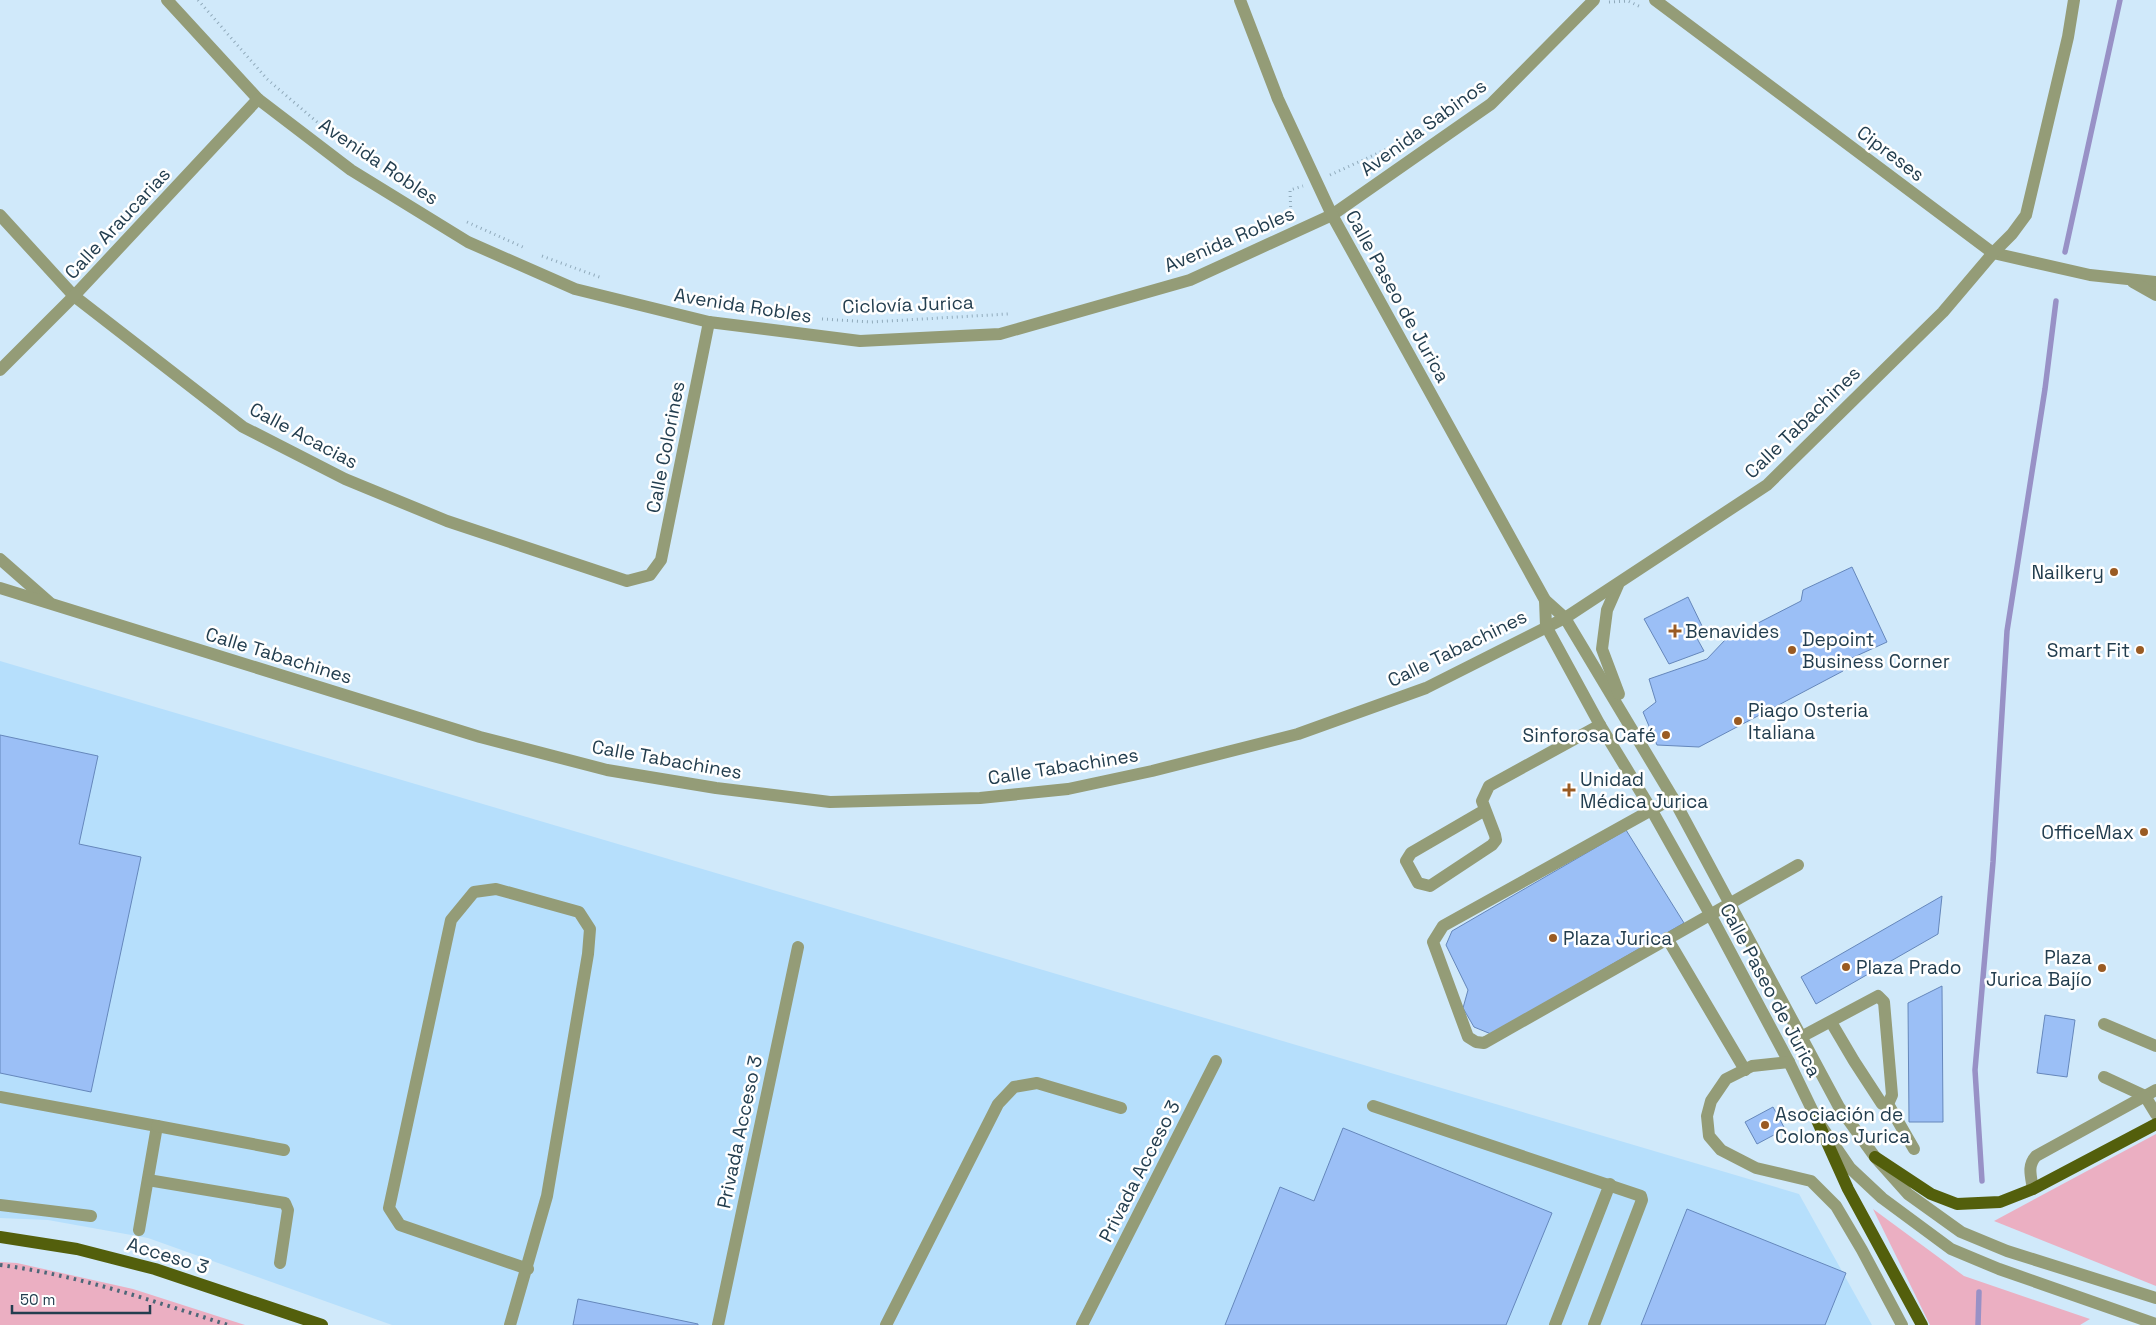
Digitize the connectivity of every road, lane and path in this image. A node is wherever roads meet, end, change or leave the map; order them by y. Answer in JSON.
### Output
{"nodes":[{"id":1,"x":167,"y":0,"type":"edge"},
{"id":2,"x":198,"y":0,"type":"edge"},
{"id":3,"x":1240,"y":0,"type":"edge"},
{"id":4,"x":1594,"y":0,"type":"edge"},
{"id":5,"x":1654,"y":0,"type":"edge"},
{"id":6,"x":2074,"y":0,"type":"edge"},
{"id":7,"x":258,"y":99,"type":"junction"},
{"id":8,"x":1423,"y":132,"type":"dead end"},
{"id":9,"x":331,"y":134,"type":"dead end"},
{"id":10,"x":1316,"y":181,"type":"junction"},
{"id":11,"x":0,"y":215,"type":"edge"},
{"id":12,"x":1332,"y":215,"type":"junction"},
{"id":13,"x":463,"y":220,"type":"dead end"},
{"id":14,"x":1283,"y":220,"type":"dead end"},
{"id":15,"x":532,"y":251,"type":"dead end"},
{"id":16,"x":1993,"y":253,"type":"junction"},
{"id":17,"x":540,"y":255,"type":"dead end"},
{"id":18,"x":2130,"y":280,"type":"junction"},
{"id":19,"x":608,"y":281,"type":"dead end"},
{"id":20,"x":2156,"y":282,"type":"edge"},
{"id":21,"x":74,"y":296,"type":"junction"},
{"id":22,"x":2156,"y":296,"type":"edge"},
{"id":23,"x":694,"y":301,"type":"dead end"},
{"id":24,"x":1016,"y":314,"type":"dead end"},
{"id":25,"x":764,"y":315,"type":"dead end"},
{"id":26,"x":813,"y":318,"type":"dead end"},
{"id":27,"x":708,"y":322,"type":"junction"},
{"id":28,"x":0,"y":370,"type":"edge"},
{"id":29,"x":0,"y":559,"type":"edge"},
{"id":30,"x":650,"y":575,"type":"joint"},
{"id":31,"x":1619,"y":583,"type":"junction"},
{"id":32,"x":0,"y":588,"type":"edge"},
{"id":33,"x":1545,"y":600,"type":"junction"},
{"id":34,"x":52,"y":604,"type":"junction"},
{"id":35,"x":1565,"y":618,"type":"junction"},
{"id":36,"x":1546,"y":626,"type":"junction"},
{"id":37,"x":1600,"y":725,"type":"junction"},
{"id":38,"x":1630,"y":727,"type":"junction"},
{"id":39,"x":1673,"y":798,"type":"junction"},
{"id":40,"x":1651,"y":809,"type":"junction"},
{"id":41,"x":1485,"y":810,"type":"junction"},
{"id":42,"x":1798,"y":864,"type":"dead end"},
{"id":43,"x":1729,"y":903,"type":"junction"},
{"id":44,"x":1710,"y":914,"type":"junction"},
{"id":45,"x":1667,"y":938,"type":"junction"},
{"id":46,"x":798,"y":947,"type":"dead end"},
{"id":47,"x":1831,"y":1022,"type":"junction"},
{"id":48,"x":2104,"y":1024,"type":"dead end"},
{"id":49,"x":1801,"y":1038,"type":"junction"},
{"id":50,"x":2156,"y":1046,"type":"edge"},
{"id":51,"x":1216,"y":1061,"type":"dead end"},
{"id":52,"x":1789,"y":1062,"type":"junction"},
{"id":53,"x":1745,"y":1070,"type":"junction"},
{"id":54,"x":2104,"y":1077,"type":"dead end"},
{"id":55,"x":2151,"y":1093,"type":"edge"},
{"id":56,"x":0,"y":1097,"type":"edge"},
{"id":57,"x":1888,"y":1104,"type":"junction"},
{"id":58,"x":1373,"y":1106,"type":"dead end"},
{"id":59,"x":1121,"y":1108,"type":"dead end"},
{"id":60,"x":2156,"y":1114,"type":"edge"},
{"id":61,"x":1817,"y":1120,"type":"junction"},
{"id":62,"x":2156,"y":1124,"type":"edge"},
{"id":63,"x":157,"y":1126,"type":"junction"},
{"id":64,"x":1914,"y":1149,"type":"dead end"},
{"id":65,"x":284,"y":1150,"type":"dead end"},
{"id":66,"x":1874,"y":1157,"type":"junction"},
{"id":67,"x":148,"y":1180,"type":"junction"},
{"id":68,"x":1610,"y":1184,"type":"junction"},
{"id":69,"x":2033,"y":1189,"type":"junction"},
{"id":70,"x":0,"y":1205,"type":"edge"},
{"id":71,"x":91,"y":1216,"type":"dead end"},
{"id":72,"x":139,"y":1230,"type":"dead end"},
{"id":73,"x":0,"y":1237,"type":"edge"},
{"id":74,"x":280,"y":1263,"type":"dead end"},
{"id":75,"x":528,"y":1269,"type":"junction"},
{"id":76,"x":2156,"y":1298,"type":"edge"},
{"id":77,"x":2156,"y":1324,"type":"edge"},
{"id":78,"x":322,"y":1325,"type":"edge"},
{"id":79,"x":510,"y":1325,"type":"edge"},
{"id":80,"x":718,"y":1325,"type":"edge"},
{"id":81,"x":886,"y":1325,"type":"edge"},
{"id":82,"x":1082,"y":1325,"type":"edge"},
{"id":83,"x":1554,"y":1325,"type":"edge"},
{"id":84,"x":1594,"y":1325,"type":"edge"},
{"id":85,"x":1902,"y":1325,"type":"edge"},
{"id":86,"x":1922,"y":1325,"type":"edge"}],
"edges":[{"from":1,"to":7,"type":"street","name":"Avenida Robles"},
{"from":2,"to":9,"type":"path"},
{"from":3,"to":10,"type":"street","name":"Calle Paseo de Jurica"},
{"from":4,"to":12,"type":"street","name":"Avenida Sabinos"},
{"from":5,"to":16,"type":"street","name":"Cipreses"},
{"from":6,"to":16,"type":"street","name":"Calle Tabachines"},
{"from":7,"to":21,"type":"street","name":"Calle Araucarias"},
{"from":7,"to":27,"type":"street","name":"Avenida Robles"},
{"from":8,"to":10,"type":"path"},
{"from":10,"to":12,"type":"street","name":"Calle Paseo de Jurica"},
{"from":10,"to":14,"type":"path"},
{"from":11,"to":21,"type":"street","name":"Calle Acacias"},
{"from":12,"to":27,"type":"street","name":"Avenida Robles"},
{"from":12,"to":33,"type":"street","name":"Calle Paseo de Jurica"},
{"from":13,"to":15,"type":"path"},
{"from":16,"to":18,"type":"street","name":"Cipreses"},
{"from":16,"to":31,"type":"street","name":"Calle Tabachines"},
{"from":17,"to":19,"type":"path"},
{"from":18,"to":20,"type":"street","name":"Cipreses"},
{"from":18,"to":22,"type":"street","name":"Cipreses"},
{"from":21,"to":28,"type":"street","name":"Calle Araucarias"},
{"from":21,"to":30,"type":"street","name":"Calle Acacias"},
{"from":23,"to":25,"type":"path"},
{"from":24,"to":26,"type":"path","name":"Ciclovía Jurica"},
{"from":27,"to":30,"type":"street","name":"Calle Colorines"},
{"from":29,"to":34,"type":"street"},
{"from":31,"to":35,"type":"street","name":"Calle Tabachines"},
{"from":31,"to":38,"type":"street"},
{"from":32,"to":34,"type":"street","name":"Calle Tabachines"},
{"from":33,"to":35,"type":"street","name":"Calle Paseo de Jurica"},
{"from":33,"to":36,"type":"street","name":"Calle Paseo de Jurica"},
{"from":34,"to":36,"type":"street","name":"Calle Tabachines"},
{"from":35,"to":36,"type":"street","name":"Calle Tabachines"},
{"from":35,"to":38,"type":"street","name":"Calle Paseo de Jurica"},
{"from":36,"to":37,"type":"street","name":"Calle Paseo de Jurica"},
{"from":37,"to":40,"type":"street","name":"Calle Paseo de Jurica"},
{"from":37,"to":41,"type":"street"},
{"from":38,"to":39,"type":"street","name":"Calle Paseo de Jurica"},
{"from":39,"to":40,"type":"street"},
{"from":39,"to":43,"type":"street","name":"Calle Paseo de Jurica"},
{"from":40,"to":44,"type":"street","name":"Calle Paseo de Jurica"},
{"from":40,"to":45,"type":"street"},
{"from":41,"to":41,"type":"street"},
{"from":42,"to":43,"type":"street"},
{"from":43,"to":44,"type":"street"},
{"from":43,"to":49,"type":"street","name":"Calle Paseo de Jurica"},
{"from":44,"to":45,"type":"street"},
{"from":44,"to":52,"type":"street","name":"Calle Paseo de Jurica"},
{"from":45,"to":53,"type":"street"},
{"from":46,"to":80,"type":"street","name":"Privada Acceso 3"},
{"from":47,"to":49,"type":"street"},
{"from":47,"to":57,"type":"street"},
{"from":47,"to":57,"type":"street"},
{"from":48,"to":50,"type":"street"},
{"from":49,"to":66,"type":"street","name":"Calle Paseo de Jurica"},
{"from":51,"to":82,"type":"street","name":"Privada Acceso 3"},
{"from":52,"to":53,"type":"street"},
{"from":52,"to":61,"type":"street","name":"Calle Paseo de Jurica"},
{"from":53,"to":85,"type":"street"},
{"from":54,"to":55,"type":"street"},
{"from":55,"to":60,"type":"street"},
{"from":55,"to":69,"type":"street"},
{"from":56,"to":63,"type":"street"},
{"from":57,"to":64,"type":"street"},
{"from":58,"to":68,"type":"street"},
{"from":59,"to":81,"type":"street"},
{"from":61,"to":77,"type":"street","name":"Calle Paseo de Jurica"},
{"from":61,"to":86,"type":"main road"},
{"from":62,"to":69,"type":"main road"},
{"from":63,"to":65,"type":"street"},
{"from":63,"to":67,"type":"street"},
{"from":66,"to":69,"type":"main road"},
{"from":66,"to":76,"type":"street","name":"Calle Paseo de Jurica"},
{"from":67,"to":72,"type":"street"},
{"from":67,"to":74,"type":"street"},
{"from":68,"to":83,"type":"street"},
{"from":68,"to":84,"type":"street"},
{"from":70,"to":71,"type":"street"},
{"from":73,"to":78,"type":"main road","name":"Acceso 3"},
{"from":75,"to":75,"type":"street"},
{"from":75,"to":79,"type":"street"}]}
